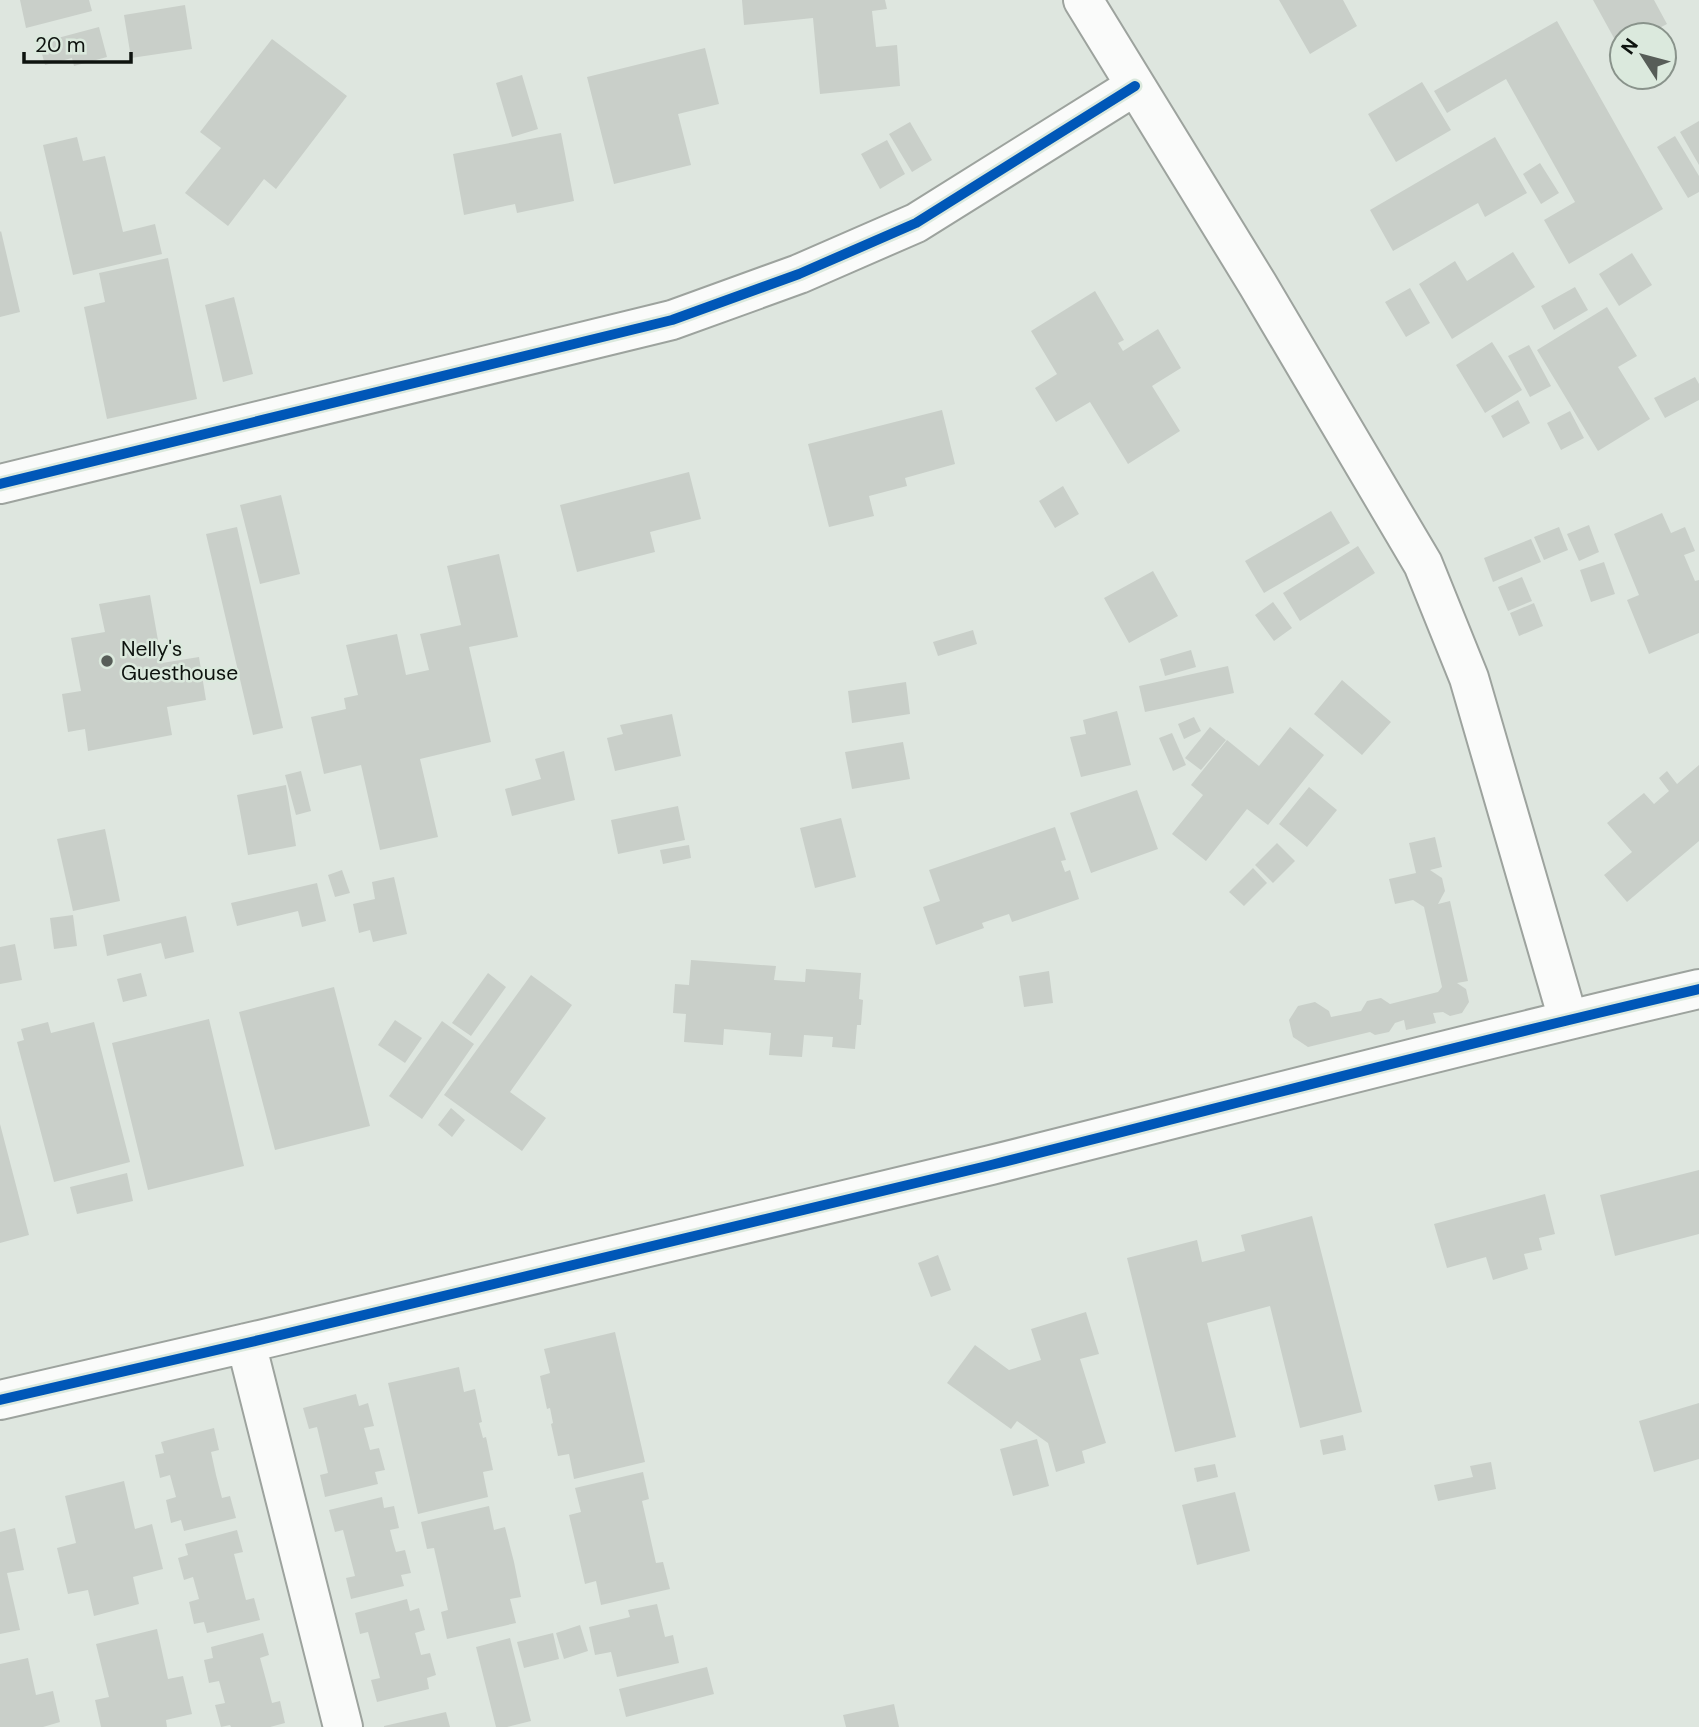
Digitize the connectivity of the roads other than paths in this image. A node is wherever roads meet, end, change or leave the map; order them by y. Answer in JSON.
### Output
{"nodes":[{"id":1,"x":1083,"y":0,"type":"edge"},
{"id":2,"x":1135,"y":86,"type":"junction"},
{"id":3,"x":0,"y":484,"type":"edge"},
{"id":4,"x":1699,"y":989,"type":"edge"},
{"id":5,"x":1569,"y":1019,"type":"junction"},
{"id":6,"x":246,"y":1343,"type":"junction"},
{"id":7,"x":0,"y":1400,"type":"edge"},
{"id":8,"x":343,"y":1727,"type":"edge"}],
"edges":[{"from":1,"to":2,"type":"street"},
{"from":2,"to":3,"type":"street"},
{"from":2,"to":5,"type":"street"},
{"from":4,"to":5,"type":"street"},
{"from":5,"to":6,"type":"street"},
{"from":6,"to":7,"type":"street"},
{"from":6,"to":8,"type":"street"}]}
